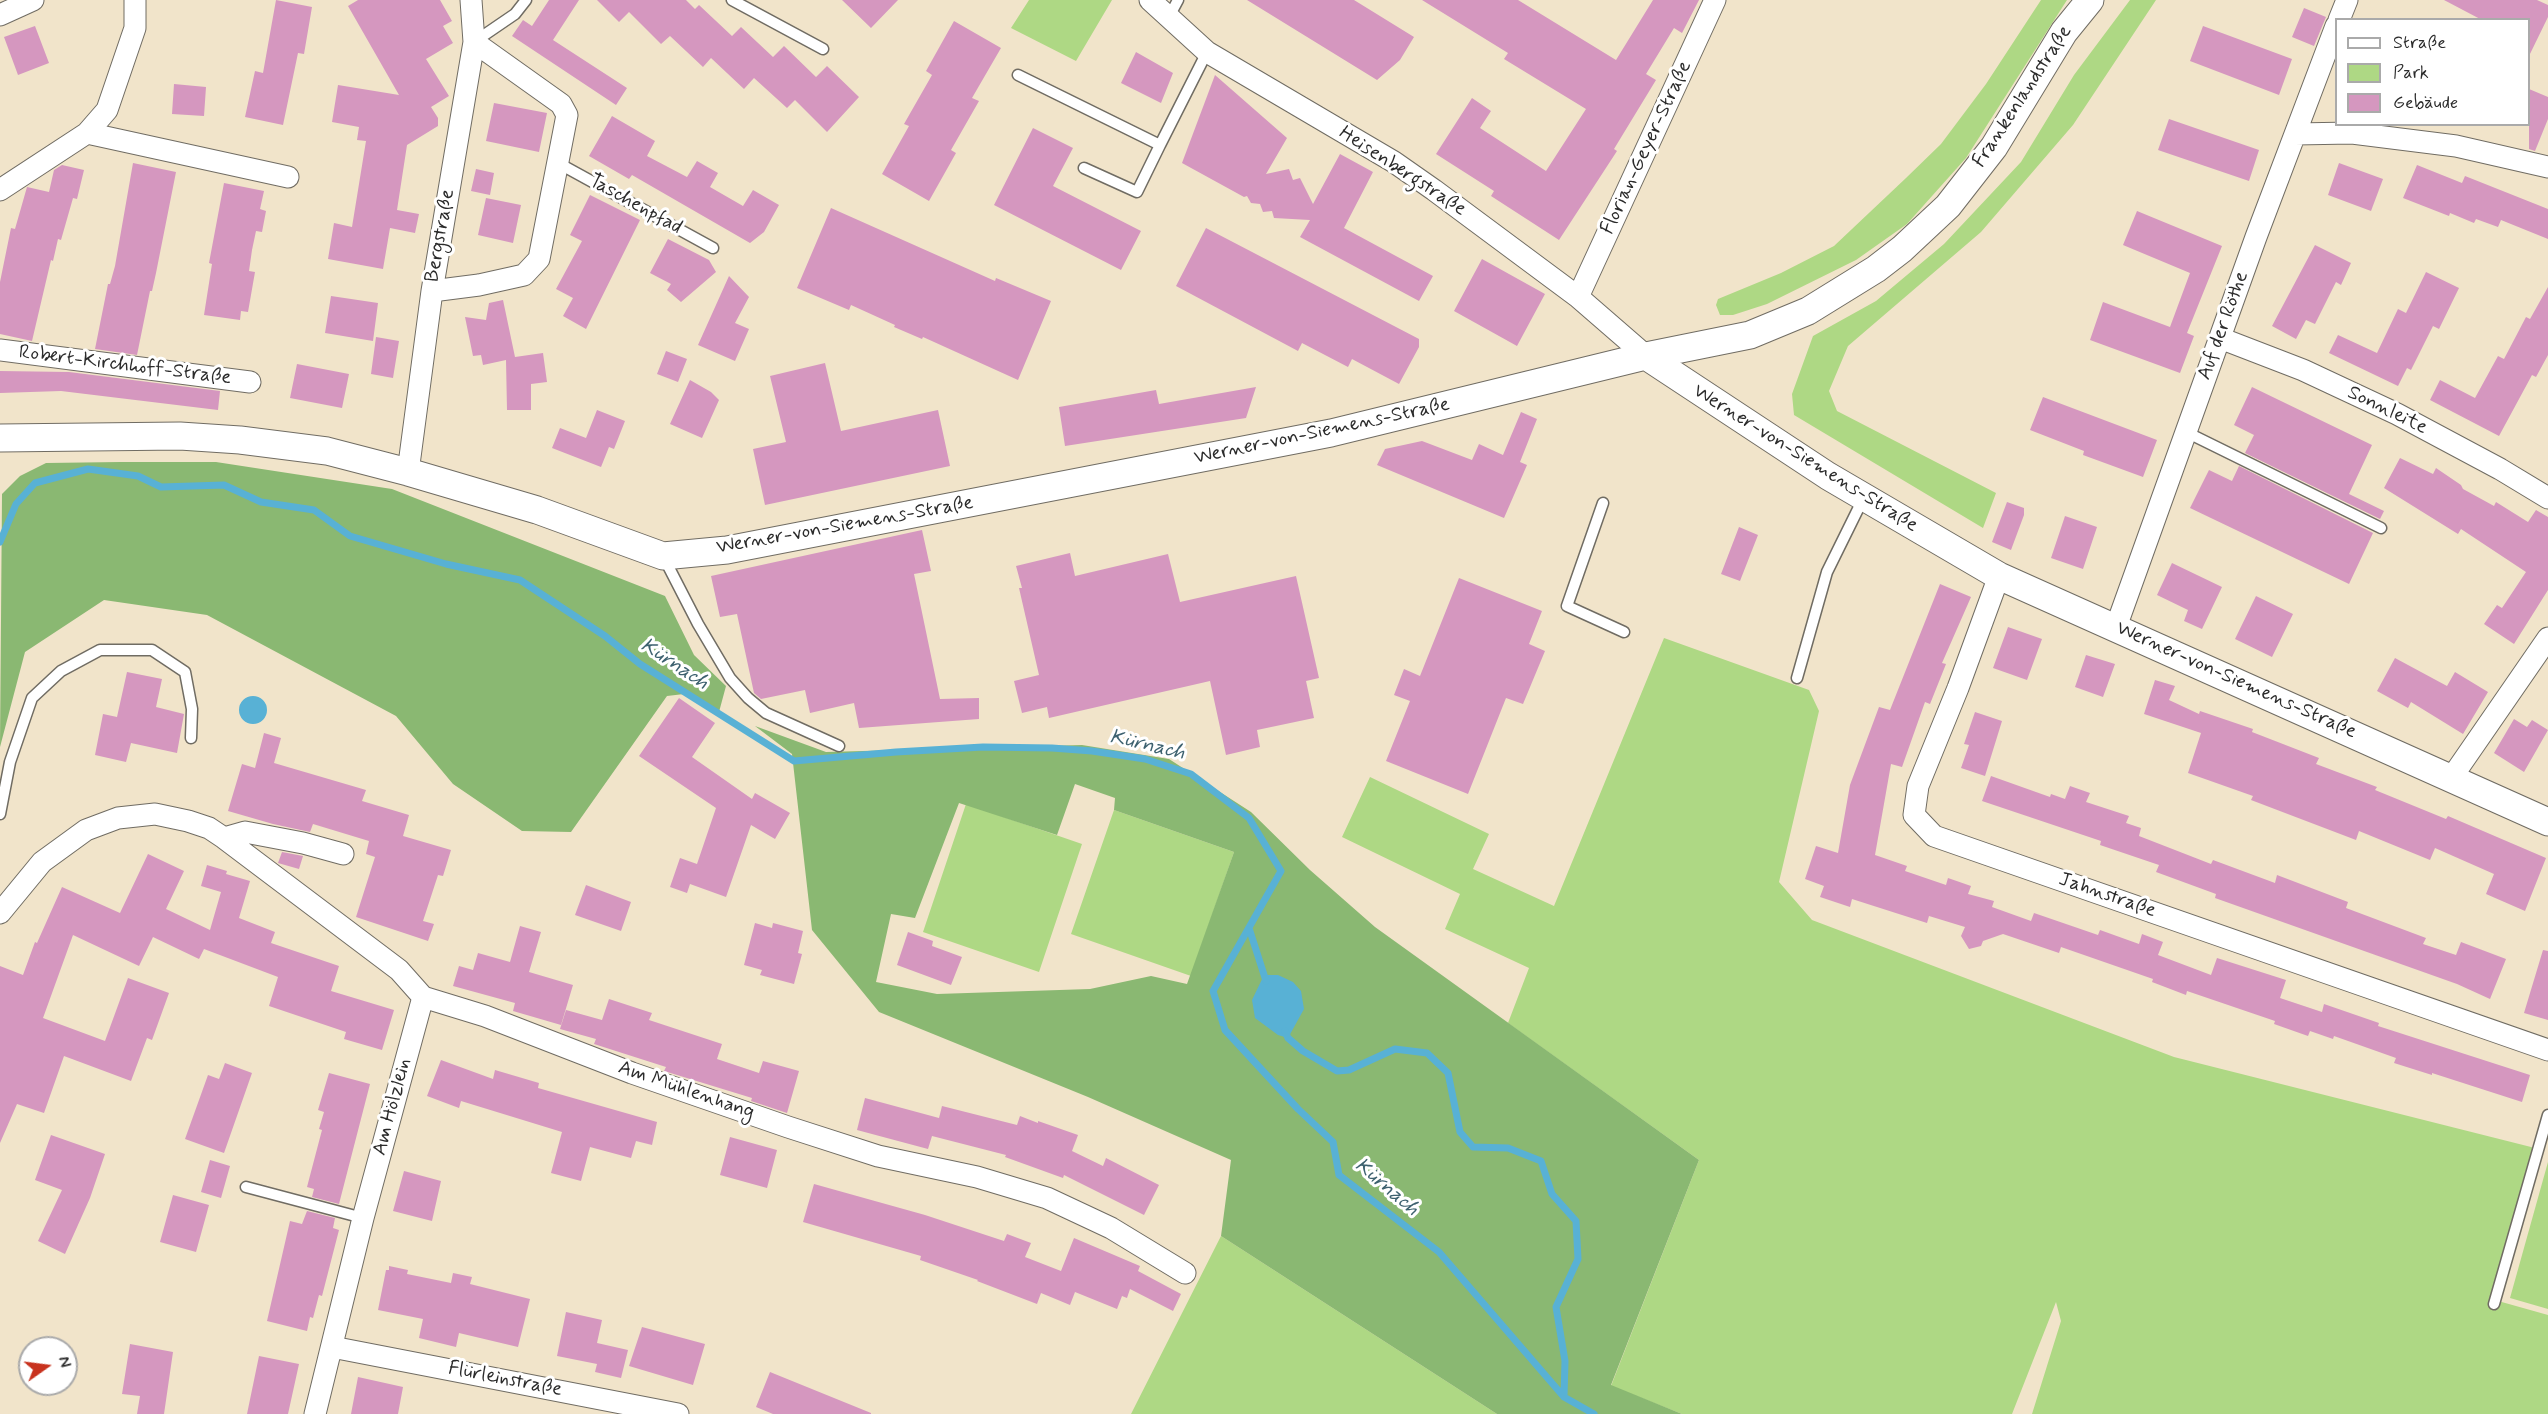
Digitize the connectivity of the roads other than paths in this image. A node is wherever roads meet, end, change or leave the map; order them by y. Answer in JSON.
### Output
{"nodes":[{"id":1,"x":33,"y":0,"type":"edge"},
{"id":2,"x":135,"y":0,"type":"edge"},
{"id":3,"x":471,"y":0,"type":"edge"},
{"id":4,"x":526,"y":0,"type":"edge"},
{"id":5,"x":732,"y":0,"type":"edge"},
{"id":6,"x":1150,"y":0,"type":"edge"},
{"id":7,"x":1715,"y":0,"type":"edge"},
{"id":8,"x":2090,"y":0,"type":"edge"},
{"id":9,"x":2347,"y":0,"type":"edge"},
{"id":10,"x":1174,"y":8,"type":"edge"},
{"id":11,"x":0,"y":15,"type":"edge"},
{"id":12,"x":2340,"y":18,"type":"edge"},
{"id":13,"x":2335,"y":31,"type":"edge"},
{"id":14,"x":474,"y":42,"type":"junction"},
{"id":15,"x":823,"y":49,"type":"dead end"},
{"id":16,"x":1207,"y":52,"type":"junction"},
{"id":17,"x":1018,"y":75,"type":"dead end"},
{"id":18,"x":87,"y":133,"type":"junction"},
{"id":19,"x":2295,"y":134,"type":"junction"},
{"id":20,"x":1160,"y":145,"type":"junction"},
{"id":21,"x":558,"y":163,"type":"junction"},
{"id":22,"x":2548,"y":167,"type":"edge"},
{"id":23,"x":1084,"y":168,"type":"dead end"},
{"id":24,"x":288,"y":177,"type":"dead end"},
{"id":25,"x":0,"y":190,"type":"edge"},
{"id":26,"x":713,"y":248,"type":"dead end"},
{"id":27,"x":432,"y":291,"type":"junction"},
{"id":28,"x":1578,"y":297,"type":"junction"},
{"id":29,"x":2220,"y":338,"type":"junction"},
{"id":30,"x":0,"y":350,"type":"edge"},
{"id":31,"x":1646,"y":356,"type":"junction"},
{"id":32,"x":250,"y":382,"type":"dead end"},
{"id":33,"x":2186,"y":432,"type":"junction"},
{"id":34,"x":0,"y":438,"type":"edge"},
{"id":35,"x":408,"y":472,"type":"junction"},
{"id":36,"x":1864,"y":497,"type":"junction"},
{"id":37,"x":2548,"y":498,"type":"edge"},
{"id":38,"x":1603,"y":503,"type":"dead end"},
{"id":39,"x":2381,"y":528,"type":"dead end"},
{"id":40,"x":663,"y":556,"type":"junction"},
{"id":41,"x":1999,"y":576,"type":"junction"},
{"id":42,"x":2116,"y":627,"type":"junction"},
{"id":43,"x":1624,"y":632,"type":"dead end"},
{"id":44,"x":2548,"y":638,"type":"edge"},
{"id":45,"x":1797,"y":678,"type":"dead end"},
{"id":46,"x":191,"y":738,"type":"dead end"},
{"id":47,"x":839,"y":746,"type":"dead end"},
{"id":48,"x":2452,"y":777,"type":"junction"},
{"id":49,"x":0,"y":814,"type":"edge"},
{"id":50,"x":2548,"y":822,"type":"edge"},
{"id":51,"x":224,"y":838,"type":"junction"},
{"id":52,"x":343,"y":854,"type":"dead end"},
{"id":53,"x":0,"y":914,"type":"edge"},
{"id":54,"x":423,"y":997,"type":"junction"},
{"id":55,"x":2548,"y":1050,"type":"edge"},
{"id":56,"x":2548,"y":1114,"type":"edge"},
{"id":57,"x":246,"y":1187,"type":"dead end"},
{"id":58,"x":363,"y":1218,"type":"junction"},
{"id":59,"x":1185,"y":1274,"type":"dead end"},
{"id":60,"x":2494,"y":1304,"type":"dead end"},
{"id":61,"x":332,"y":1347,"type":"junction"},
{"id":62,"x":315,"y":1414,"type":"edge"},
{"id":63,"x":678,"y":1414,"type":"edge"}],
"edges":[{"from":1,"to":11,"type":"street"},
{"from":2,"to":18,"type":"street"},
{"from":3,"to":14,"type":"street","name":"Bergstraße"},
{"from":4,"to":14,"type":"lane"},
{"from":5,"to":15,"type":"lane"},
{"from":6,"to":10,"type":"street","name":"Heisenbergstraße"},
{"from":7,"to":28,"type":"street","name":"Florian-Geyer-Straße"},
{"from":8,"to":31,"type":"street","name":"Frankenlandstraße"},
{"from":9,"to":12,"type":"street"},
{"from":10,"to":16,"type":"street","name":"Heisenbergstraße"},
{"from":13,"to":19,"type":"street","name":"Auf der Röthe"},
{"from":14,"to":21,"type":"street"},
{"from":14,"to":27,"type":"street","name":"Bergstraße"},
{"from":16,"to":20,"type":"lane"},
{"from":16,"to":28,"type":"street","name":"Heisenbergstraße"},
{"from":17,"to":20,"type":"lane"},
{"from":18,"to":24,"type":"street"},
{"from":18,"to":25,"type":"street"},
{"from":19,"to":22,"type":"street"},
{"from":19,"to":29,"type":"street","name":"Auf der Röthe"},
{"from":20,"to":23,"type":"lane"},
{"from":21,"to":26,"type":"lane","name":"Taschenpfad"},
{"from":21,"to":27,"type":"street"},
{"from":27,"to":35,"type":"street","name":"Bergstraße"},
{"from":28,"to":31,"type":"street","name":"Heisenbergstraße"},
{"from":29,"to":33,"type":"street","name":"Auf der Röthe"},
{"from":29,"to":37,"type":"street","name":"Sonnleite"},
{"from":30,"to":32,"type":"street","name":"Robert-Kirchhoff-Straße"},
{"from":31,"to":36,"type":"street","name":"Werner-von-Siemens-Straße"},
{"from":31,"to":40,"type":"street","name":"Werner-von-Siemens-Straße"},
{"from":33,"to":39,"type":"lane"},
{"from":33,"to":42,"type":"street","name":"Auf der Röthe"},
{"from":34,"to":35,"type":"street","name":"Werner-von-Siemens-Straße"},
{"from":35,"to":40,"type":"street","name":"Werner-von-Siemens-Straße"},
{"from":36,"to":41,"type":"street","name":"Werner-von-Siemens-Straße"},
{"from":36,"to":45,"type":"lane"},
{"from":38,"to":43,"type":"lane"},
{"from":40,"to":47,"type":"lane"},
{"from":41,"to":42,"type":"street","name":"Werner-von-Siemens-Straße"},
{"from":41,"to":55,"type":"street","name":"Jahnstraße"},
{"from":42,"to":48,"type":"street","name":"Werner-von-Siemens-Straße"},
{"from":44,"to":48,"type":"street"},
{"from":46,"to":49,"type":"lane"},
{"from":48,"to":50,"type":"street","name":"Werner-von-Siemens-Straße"},
{"from":51,"to":52,"type":"street"},
{"from":51,"to":53,"type":"street"},
{"from":51,"to":54,"type":"street"},
{"from":54,"to":58,"type":"street","name":"Am Hölzlein"},
{"from":54,"to":59,"type":"street","name":"Am Mühlenhang"},
{"from":56,"to":60,"type":"lane"},
{"from":57,"to":58,"type":"lane"},
{"from":58,"to":61,"type":"street","name":"Am Hölzlein"},
{"from":61,"to":62,"type":"street","name":"Am Hölzlein"},
{"from":61,"to":63,"type":"street","name":"Flürleinstraße"}]}
